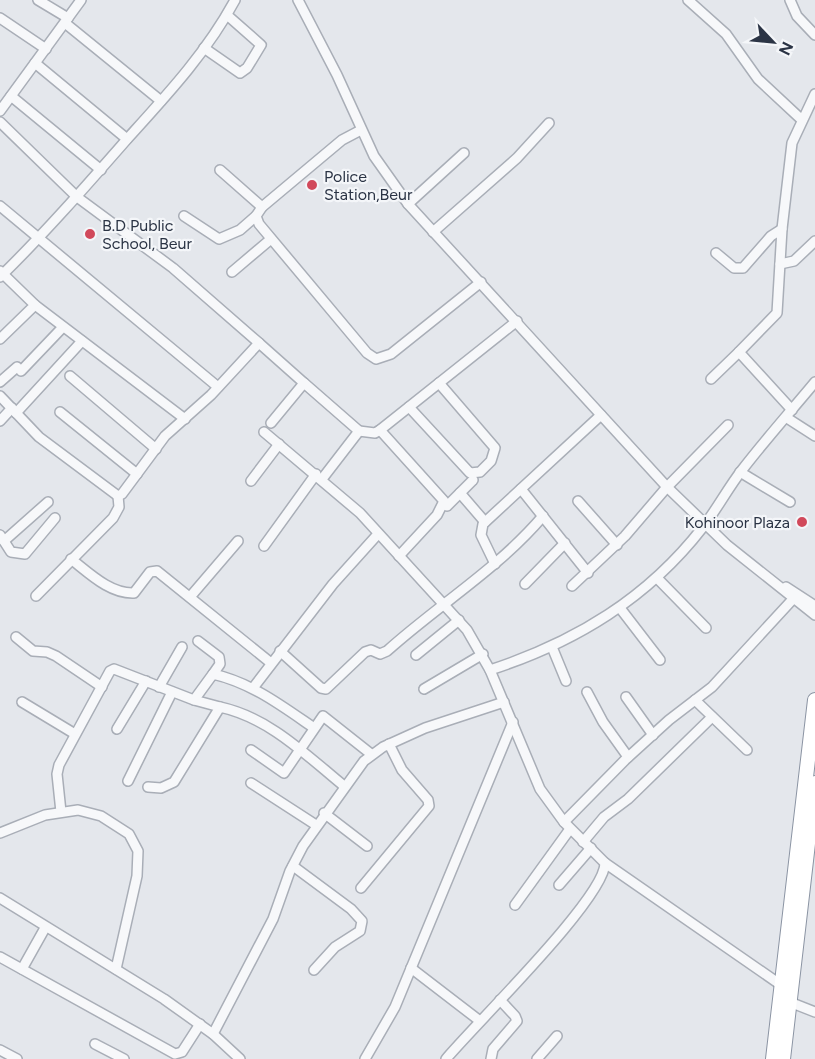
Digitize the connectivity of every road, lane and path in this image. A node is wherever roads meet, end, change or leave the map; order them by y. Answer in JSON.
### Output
{"nodes":[{"id":1,"x":38,"y":0,"type":"edge"},
{"id":2,"x":81,"y":0,"type":"edge"},
{"id":3,"x":235,"y":0,"type":"edge"},
{"id":4,"x":298,"y":0,"type":"edge"},
{"id":5,"x":688,"y":0,"type":"edge"},
{"id":6,"x":790,"y":0,"type":"edge"},
{"id":7,"x":227,"y":15,"type":"junction"},
{"id":8,"x":0,"y":18,"type":"edge"},
{"id":9,"x":66,"y":21,"type":"junction"},
{"id":10,"x":815,"y":34,"type":"edge"},
{"id":11,"x":204,"y":48,"type":"junction"},
{"id":12,"x":46,"y":49,"type":"junction"},
{"id":13,"x":35,"y":63,"type":"junction"},
{"id":14,"x":815,"y":94,"type":"edge"},
{"id":15,"x":11,"y":96,"type":"junction"},
{"id":16,"x":161,"y":101,"type":"junction"},
{"id":17,"x":0,"y":111,"type":"edge"},
{"id":18,"x":808,"y":117,"type":"edge"},
{"id":19,"x":0,"y":122,"type":"edge"},
{"id":20,"x":549,"y":123,"type":"dead end"},
{"id":21,"x":361,"y":130,"type":"junction"},
{"id":22,"x":127,"y":139,"type":"junction"},
{"id":23,"x":464,"y":153,"type":"dead end"},
{"id":24,"x":101,"y":170,"type":"junction"},
{"id":25,"x":220,"y":170,"type":"dead end"},
{"id":26,"x":77,"y":197,"type":"junction"},
{"id":27,"x":408,"y":204,"type":"junction"},
{"id":28,"x":0,"y":206,"type":"edge"},
{"id":29,"x":262,"y":207,"type":"junction"},
{"id":30,"x":184,"y":216,"type":"dead end"},
{"id":31,"x":256,"y":216,"type":"junction"},
{"id":32,"x":782,"y":229,"type":"junction"},
{"id":33,"x":434,"y":232,"type":"junction"},
{"id":34,"x":39,"y":239,"type":"junction"},
{"id":35,"x":271,"y":239,"type":"junction"},
{"id":36,"x":814,"y":243,"type":"edge"},
{"id":37,"x":716,"y":253,"type":"dead end"},
{"id":38,"x":780,"y":264,"type":"junction"},
{"id":39,"x":232,"y":272,"type":"dead end"},
{"id":40,"x":1,"y":274,"type":"edge"},
{"id":41,"x":481,"y":282,"type":"junction"},
{"id":42,"x":35,"y":305,"type":"junction"},
{"id":43,"x":517,"y":321,"type":"junction"},
{"id":44,"x":63,"y":327,"type":"junction"},
{"id":45,"x":0,"y":339,"type":"edge"},
{"id":46,"x":82,"y":341,"type":"junction"},
{"id":47,"x":259,"y":343,"type":"junction"},
{"id":48,"x":739,"y":352,"type":"junction"},
{"id":49,"x":70,"y":376,"type":"dead end"},
{"id":50,"x":711,"y":379,"type":"dead end"},
{"id":51,"x":0,"y":382,"type":"edge"},
{"id":52,"x":815,"y":382,"type":"edge"},
{"id":53,"x":304,"y":383,"type":"junction"},
{"id":54,"x":439,"y":383,"type":"junction"},
{"id":55,"x":218,"y":387,"type":"junction"},
{"id":56,"x":0,"y":396,"type":"edge"},
{"id":57,"x":409,"y":407,"type":"junction"},
{"id":58,"x":14,"y":411,"type":"junction"},
{"id":59,"x":60,"y":412,"type":"dead end"},
{"id":60,"x":789,"y":414,"type":"junction"},
{"id":61,"x":601,"y":415,"type":"junction"},
{"id":62,"x":184,"y":419,"type":"junction"},
{"id":63,"x":0,"y":422,"type":"edge"},
{"id":64,"x":271,"y":423,"type":"dead end"},
{"id":65,"x":728,"y":425,"type":"dead end"},
{"id":66,"x":380,"y":430,"type":"junction"},
{"id":67,"x":359,"y":431,"type":"junction"},
{"id":68,"x":264,"y":432,"type":"dead end"},
{"id":69,"x":815,"y":436,"type":"edge"},
{"id":70,"x":279,"y":444,"type":"junction"},
{"id":71,"x":156,"y":449,"type":"junction"},
{"id":72,"x":740,"y":472,"type":"junction"},
{"id":73,"x":137,"y":474,"type":"junction"},
{"id":74,"x":319,"y":476,"type":"junction"},
{"id":75,"x":473,"y":480,"type":"dead end"},
{"id":76,"x":251,"y":481,"type":"dead end"},
{"id":77,"x":668,"y":486,"type":"junction"},
{"id":78,"x":522,"y":489,"type":"junction"},
{"id":79,"x":460,"y":493,"type":"junction"},
{"id":80,"x":118,"y":496,"type":"junction"},
{"id":81,"x":578,"y":501,"type":"dead end"},
{"id":82,"x":48,"y":502,"type":"dead end"},
{"id":83,"x":790,"y":502,"type":"dead end"},
{"id":84,"x":447,"y":506,"type":"dead end"},
{"id":85,"x":543,"y":516,"type":"junction"},
{"id":86,"x":55,"y":518,"type":"dead end"},
{"id":87,"x":485,"y":522,"type":"junction"},
{"id":88,"x":706,"y":523,"type":"junction"},
{"id":89,"x":378,"y":534,"type":"junction"},
{"id":90,"x":2,"y":538,"type":"edge"},
{"id":91,"x":238,"y":541,"type":"dead end"},
{"id":92,"x":565,"y":543,"type":"junction"},
{"id":93,"x":617,"y":545,"type":"junction"},
{"id":94,"x":264,"y":546,"type":"dead end"},
{"id":95,"x":399,"y":556,"type":"junction"},
{"id":96,"x":71,"y":559,"type":"junction"},
{"id":97,"x":495,"y":564,"type":"junction"},
{"id":98,"x":588,"y":573,"type":"junction"},
{"id":99,"x":657,"y":578,"type":"junction"},
{"id":100,"x":525,"y":584,"type":"dead end"},
{"id":101,"x":572,"y":586,"type":"dead end"},
{"id":102,"x":36,"y":596,"type":"dead end"},
{"id":103,"x":190,"y":597,"type":"junction"},
{"id":104,"x":793,"y":599,"type":"junction"},
{"id":105,"x":444,"y":603,"type":"junction"},
{"id":106,"x":815,"y":606,"type":"edge"},
{"id":107,"x":620,"y":608,"type":"junction"},
{"id":108,"x":815,"y":615,"type":"edge"},
{"id":109,"x":459,"y":620,"type":"junction"},
{"id":110,"x":706,"y":628,"type":"dead end"},
{"id":111,"x":16,"y":638,"type":"dead end"},
{"id":112,"x":198,"y":641,"type":"dead end"},
{"id":113,"x":182,"y":647,"type":"dead end"},
{"id":114,"x":552,"y":647,"type":"junction"},
{"id":115,"x":280,"y":651,"type":"junction"},
{"id":116,"x":483,"y":654,"type":"junction"},
{"id":117,"x":416,"y":655,"type":"dead end"},
{"id":118,"x":660,"y":660,"type":"dead end"},
{"id":119,"x":271,"y":663,"type":"junction"},
{"id":120,"x":490,"y":670,"type":"junction"},
{"id":121,"x":213,"y":674,"type":"junction"},
{"id":122,"x":146,"y":681,"type":"junction"},
{"id":123,"x":567,"y":681,"type":"dead end"},
{"id":124,"x":102,"y":687,"type":"junction"},
{"id":125,"x":159,"y":687,"type":"junction"},
{"id":126,"x":253,"y":688,"type":"junction"},
{"id":127,"x":424,"y":689,"type":"dead end"},
{"id":128,"x":172,"y":692,"type":"junction"},
{"id":129,"x":587,"y":692,"type":"dead end"},
{"id":130,"x":626,"y":698,"type":"dead end"},
{"id":131,"x":194,"y":700,"type":"junction"},
{"id":132,"x":695,"y":700,"type":"junction"},
{"id":133,"x":815,"y":700,"type":"edge"},
{"id":134,"x":22,"y":702,"type":"dead end"},
{"id":135,"x":504,"y":702,"type":"junction"},
{"id":136,"x":220,"y":707,"type":"junction"},
{"id":137,"x":712,"y":717,"type":"junction"},
{"id":138,"x":513,"y":722,"type":"junction"},
{"id":139,"x":314,"y":728,"type":"junction"},
{"id":140,"x":117,"y":729,"type":"dead end"},
{"id":141,"x":75,"y":734,"type":"junction"},
{"id":142,"x":653,"y":735,"type":"junction"},
{"id":143,"x":389,"y":744,"type":"junction"},
{"id":144,"x":251,"y":750,"type":"dead end"},
{"id":145,"x":300,"y":750,"type":"junction"},
{"id":146,"x":747,"y":750,"type":"dead end"},
{"id":147,"x":371,"y":754,"type":"junction"},
{"id":148,"x":628,"y":757,"type":"junction"},
{"id":149,"x":812,"y":778,"type":"edge"},
{"id":150,"x":128,"y":781,"type":"dead end"},
{"id":151,"x":251,"y":783,"type":"dead end"},
{"id":152,"x":344,"y":786,"type":"junction"},
{"id":153,"x":148,"y":787,"type":"dead end"},
{"id":154,"x":61,"y":812,"type":"junction"},
{"id":155,"x":324,"y":813,"type":"junction"},
{"id":156,"x":316,"y":825,"type":"junction"},
{"id":157,"x":567,"y":826,"type":"junction"},
{"id":158,"x":0,"y":832,"type":"edge"},
{"id":159,"x":587,"y":845,"type":"junction"},
{"id":160,"x":367,"y":846,"type":"dead end"},
{"id":161,"x":605,"y":862,"type":"junction"},
{"id":162,"x":292,"y":866,"type":"junction"},
{"id":163,"x":559,"y":885,"type":"dead end"},
{"id":164,"x":361,"y":888,"type":"dead end"},
{"id":165,"x":0,"y":898,"type":"edge"},
{"id":166,"x":516,"y":904,"type":"dead end"},
{"id":167,"x":45,"y":928,"type":"junction"},
{"id":168,"x":0,"y":957,"type":"edge"},
{"id":169,"x":411,"y":968,"type":"junction"},
{"id":170,"x":22,"y":969,"type":"junction"},
{"id":171,"x":116,"y":969,"type":"junction"},
{"id":172,"x":314,"y":970,"type":"dead end"},
{"id":173,"x":784,"y":995,"type":"junction"},
{"id":174,"x":500,"y":1000,"type":"junction"},
{"id":175,"x":815,"y":1012,"type":"edge"},
{"id":176,"x":480,"y":1021,"type":"junction"},
{"id":177,"x":200,"y":1024,"type":"junction"},
{"id":178,"x":213,"y":1034,"type":"junction"},
{"id":179,"x":557,"y":1036,"type":"dead end"},
{"id":180,"x":95,"y":1044,"type":"dead end"},
{"id":181,"x":0,"y":1050,"type":"edge"},
{"id":182,"x":17,"y":1059,"type":"edge"},
{"id":183,"x":124,"y":1059,"type":"edge"},
{"id":184,"x":240,"y":1059,"type":"edge"},
{"id":185,"x":365,"y":1059,"type":"edge"},
{"id":186,"x":446,"y":1059,"type":"edge"},
{"id":187,"x":491,"y":1059,"type":"edge"},
{"id":188,"x":537,"y":1059,"type":"edge"},
{"id":189,"x":773,"y":1059,"type":"edge"},
{"id":190,"x":783,"y":1059,"type":"edge"}],
"edges":[{"from":1,"to":9,"type":"street"},
{"from":2,"to":9,"type":"street"},
{"from":3,"to":7,"type":"street"},
{"from":4,"to":21,"type":"street"},
{"from":5,"to":18,"type":"street"},
{"from":6,"to":10,"type":"street"},
{"from":7,"to":11,"type":"street"},
{"from":7,"to":11,"type":"street"},
{"from":8,"to":12,"type":"street"},
{"from":9,"to":12,"type":"street"},
{"from":9,"to":16,"type":"street"},
{"from":11,"to":16,"type":"street"},
{"from":12,"to":13,"type":"street"},
{"from":13,"to":15,"type":"street"},
{"from":13,"to":22,"type":"street"},
{"from":14,"to":18,"type":"street"},
{"from":15,"to":17,"type":"street"},
{"from":15,"to":24,"type":"street"},
{"from":16,"to":22,"type":"street"},
{"from":18,"to":32,"type":"street"},
{"from":19,"to":26,"type":"street"},
{"from":20,"to":33,"type":"street"},
{"from":21,"to":27,"type":"street"},
{"from":21,"to":29,"type":"street"},
{"from":22,"to":24,"type":"street"},
{"from":23,"to":27,"type":"street"},
{"from":24,"to":26,"type":"street"},
{"from":25,"to":29,"type":"street"},
{"from":26,"to":34,"type":"street"},
{"from":26,"to":47,"type":"street"},
{"from":27,"to":33,"type":"street"},
{"from":28,"to":34,"type":"street"},
{"from":29,"to":31,"type":"street"},
{"from":30,"to":31,"type":"street"},
{"from":31,"to":35,"type":"street"},
{"from":32,"to":37,"type":"street"},
{"from":32,"to":38,"type":"street"},
{"from":33,"to":41,"type":"street"},
{"from":34,"to":40,"type":"street"},
{"from":34,"to":55,"type":"street"},
{"from":35,"to":39,"type":"street"},
{"from":35,"to":41,"type":"street"},
{"from":36,"to":38,"type":"street"},
{"from":38,"to":48,"type":"street"},
{"from":40,"to":42,"type":"street"},
{"from":41,"to":43,"type":"street"},
{"from":42,"to":44,"type":"street"},
{"from":42,"to":45,"type":"street"},
{"from":43,"to":54,"type":"street"},
{"from":43,"to":61,"type":"street"},
{"from":44,"to":46,"type":"street"},
{"from":44,"to":51,"type":"street"},
{"from":46,"to":58,"type":"street"},
{"from":46,"to":62,"type":"street"},
{"from":47,"to":53,"type":"street"},
{"from":47,"to":55,"type":"street"},
{"from":48,"to":50,"type":"street"},
{"from":48,"to":60,"type":"street"},
{"from":49,"to":71,"type":"street"},
{"from":52,"to":60,"type":"street"},
{"from":53,"to":64,"type":"street"},
{"from":53,"to":67,"type":"street"},
{"from":54,"to":57,"type":"street"},
{"from":54,"to":57,"type":"street"},
{"from":55,"to":62,"type":"street"},
{"from":56,"to":58,"type":"street"},
{"from":57,"to":66,"type":"street"},
{"from":58,"to":63,"type":"street"},
{"from":58,"to":80,"type":"street"},
{"from":59,"to":73,"type":"street"},
{"from":60,"to":69,"type":"street"},
{"from":60,"to":72,"type":"street"},
{"from":61,"to":77,"type":"street"},
{"from":61,"to":78,"type":"street"},
{"from":62,"to":71,"type":"street"},
{"from":65,"to":77,"type":"street"},
{"from":66,"to":67,"type":"street"},
{"from":66,"to":95,"type":"street"},
{"from":67,"to":74,"type":"street"},
{"from":68,"to":70,"type":"street"},
{"from":70,"to":74,"type":"street"},
{"from":70,"to":76,"type":"street"},
{"from":71,"to":73,"type":"street"},
{"from":72,"to":83,"type":"street"},
{"from":72,"to":88,"type":"street"},
{"from":73,"to":80,"type":"street"},
{"from":74,"to":89,"type":"street"},
{"from":74,"to":94,"type":"street"},
{"from":75,"to":79,"type":"street"},
{"from":77,"to":88,"type":"street"},
{"from":77,"to":93,"type":"street"},
{"from":78,"to":85,"type":"street"},
{"from":78,"to":87,"type":"street"},
{"from":79,"to":84,"type":"street"},
{"from":79,"to":87,"type":"street"},
{"from":80,"to":96,"type":"street"},
{"from":81,"to":93,"type":"street"},
{"from":82,"to":90,"type":"street"},
{"from":85,"to":92,"type":"street"},
{"from":85,"to":97,"type":"street"},
{"from":86,"to":90,"type":"street"},
{"from":87,"to":97,"type":"street"},
{"from":88,"to":99,"type":"street"},
{"from":88,"to":104,"type":"street"},
{"from":88,"to":106,"type":"street"},
{"from":89,"to":95,"type":"street"},
{"from":89,"to":115,"type":"street"},
{"from":91,"to":103,"type":"street"},
{"from":92,"to":98,"type":"street"},
{"from":92,"to":100,"type":"street"},
{"from":93,"to":98,"type":"street"},
{"from":95,"to":105,"type":"street"},
{"from":96,"to":102,"type":"street"},
{"from":96,"to":103,"type":"street"},
{"from":97,"to":105,"type":"street"},
{"from":98,"to":101,"type":"street"},
{"from":99,"to":107,"type":"street"},
{"from":99,"to":110,"type":"street"},
{"from":103,"to":119,"type":"street"},
{"from":104,"to":108,"type":"street"},
{"from":104,"to":132,"type":"street"},
{"from":105,"to":109,"type":"street"},
{"from":105,"to":115,"type":"street"},
{"from":107,"to":114,"type":"street"},
{"from":107,"to":118,"type":"street"},
{"from":109,"to":116,"type":"street"},
{"from":109,"to":117,"type":"street"},
{"from":111,"to":124,"type":"street"},
{"from":112,"to":121,"type":"street"},
{"from":113,"to":125,"type":"street"},
{"from":114,"to":120,"type":"street"},
{"from":114,"to":123,"type":"street"},
{"from":115,"to":119,"type":"street"},
{"from":116,"to":120,"type":"street"},
{"from":116,"to":127,"type":"street"},
{"from":119,"to":126,"type":"street"},
{"from":120,"to":135,"type":"street"},
{"from":121,"to":126,"type":"street"},
{"from":121,"to":131,"type":"street"},
{"from":122,"to":124,"type":"street"},
{"from":122,"to":125,"type":"street"},
{"from":122,"to":140,"type":"street"},
{"from":124,"to":141,"type":"street"},
{"from":125,"to":128,"type":"street"},
{"from":126,"to":139,"type":"street"},
{"from":128,"to":131,"type":"street"},
{"from":128,"to":150,"type":"street"},
{"from":129,"to":148,"type":"street"},
{"from":130,"to":142,"type":"street"},
{"from":131,"to":136,"type":"street"},
{"from":132,"to":137,"type":"street"},
{"from":132,"to":142,"type":"street"},
{"from":133,"to":149,"type":"highway"},
{"from":134,"to":141,"type":"street"},
{"from":135,"to":138,"type":"street"},
{"from":135,"to":143,"type":"street"},
{"from":136,"to":145,"type":"street"},
{"from":136,"to":153,"type":"street"},
{"from":137,"to":146,"type":"street"},
{"from":137,"to":159,"type":"street"},
{"from":138,"to":157,"type":"street"},
{"from":138,"to":169,"type":"street"},
{"from":139,"to":145,"type":"street"},
{"from":139,"to":147,"type":"street"},
{"from":141,"to":154,"type":"street"},
{"from":142,"to":148,"type":"street"},
{"from":143,"to":147,"type":"street"},
{"from":143,"to":164,"type":"street"},
{"from":144,"to":145,"type":"street"},
{"from":145,"to":152,"type":"street"},
{"from":147,"to":152,"type":"street"},
{"from":148,"to":157,"type":"street"},
{"from":149,"to":173,"type":"highway"},
{"from":151,"to":156,"type":"street"},
{"from":152,"to":155,"type":"street"},
{"from":154,"to":158,"type":"street"},
{"from":154,"to":171,"type":"street"},
{"from":155,"to":156,"type":"street"},
{"from":155,"to":160,"type":"street"},
{"from":156,"to":162,"type":"street"},
{"from":157,"to":159,"type":"street"},
{"from":157,"to":166,"type":"street"},
{"from":159,"to":161,"type":"street"},
{"from":159,"to":163,"type":"street"},
{"from":161,"to":173,"type":"street"},
{"from":161,"to":174,"type":"street"},
{"from":162,"to":172,"type":"street"},
{"from":162,"to":178,"type":"street"},
{"from":165,"to":167,"type":"street"},
{"from":167,"to":170,"type":"street"},
{"from":167,"to":171,"type":"street"},
{"from":168,"to":170,"type":"street"},
{"from":169,"to":176,"type":"street"},
{"from":169,"to":185,"type":"street"},
{"from":170,"to":177,"type":"street"},
{"from":171,"to":177,"type":"street"},
{"from":173,"to":175,"type":"street"},
{"from":173,"to":189,"type":"highway"},
{"from":173,"to":190,"type":"highway"},
{"from":174,"to":176,"type":"street"},
{"from":174,"to":187,"type":"street"},
{"from":176,"to":186,"type":"street"},
{"from":177,"to":178,"type":"street"},
{"from":178,"to":184,"type":"street"},
{"from":179,"to":188,"type":"street"},
{"from":180,"to":183,"type":"street"},
{"from":181,"to":182,"type":"street"}]}
